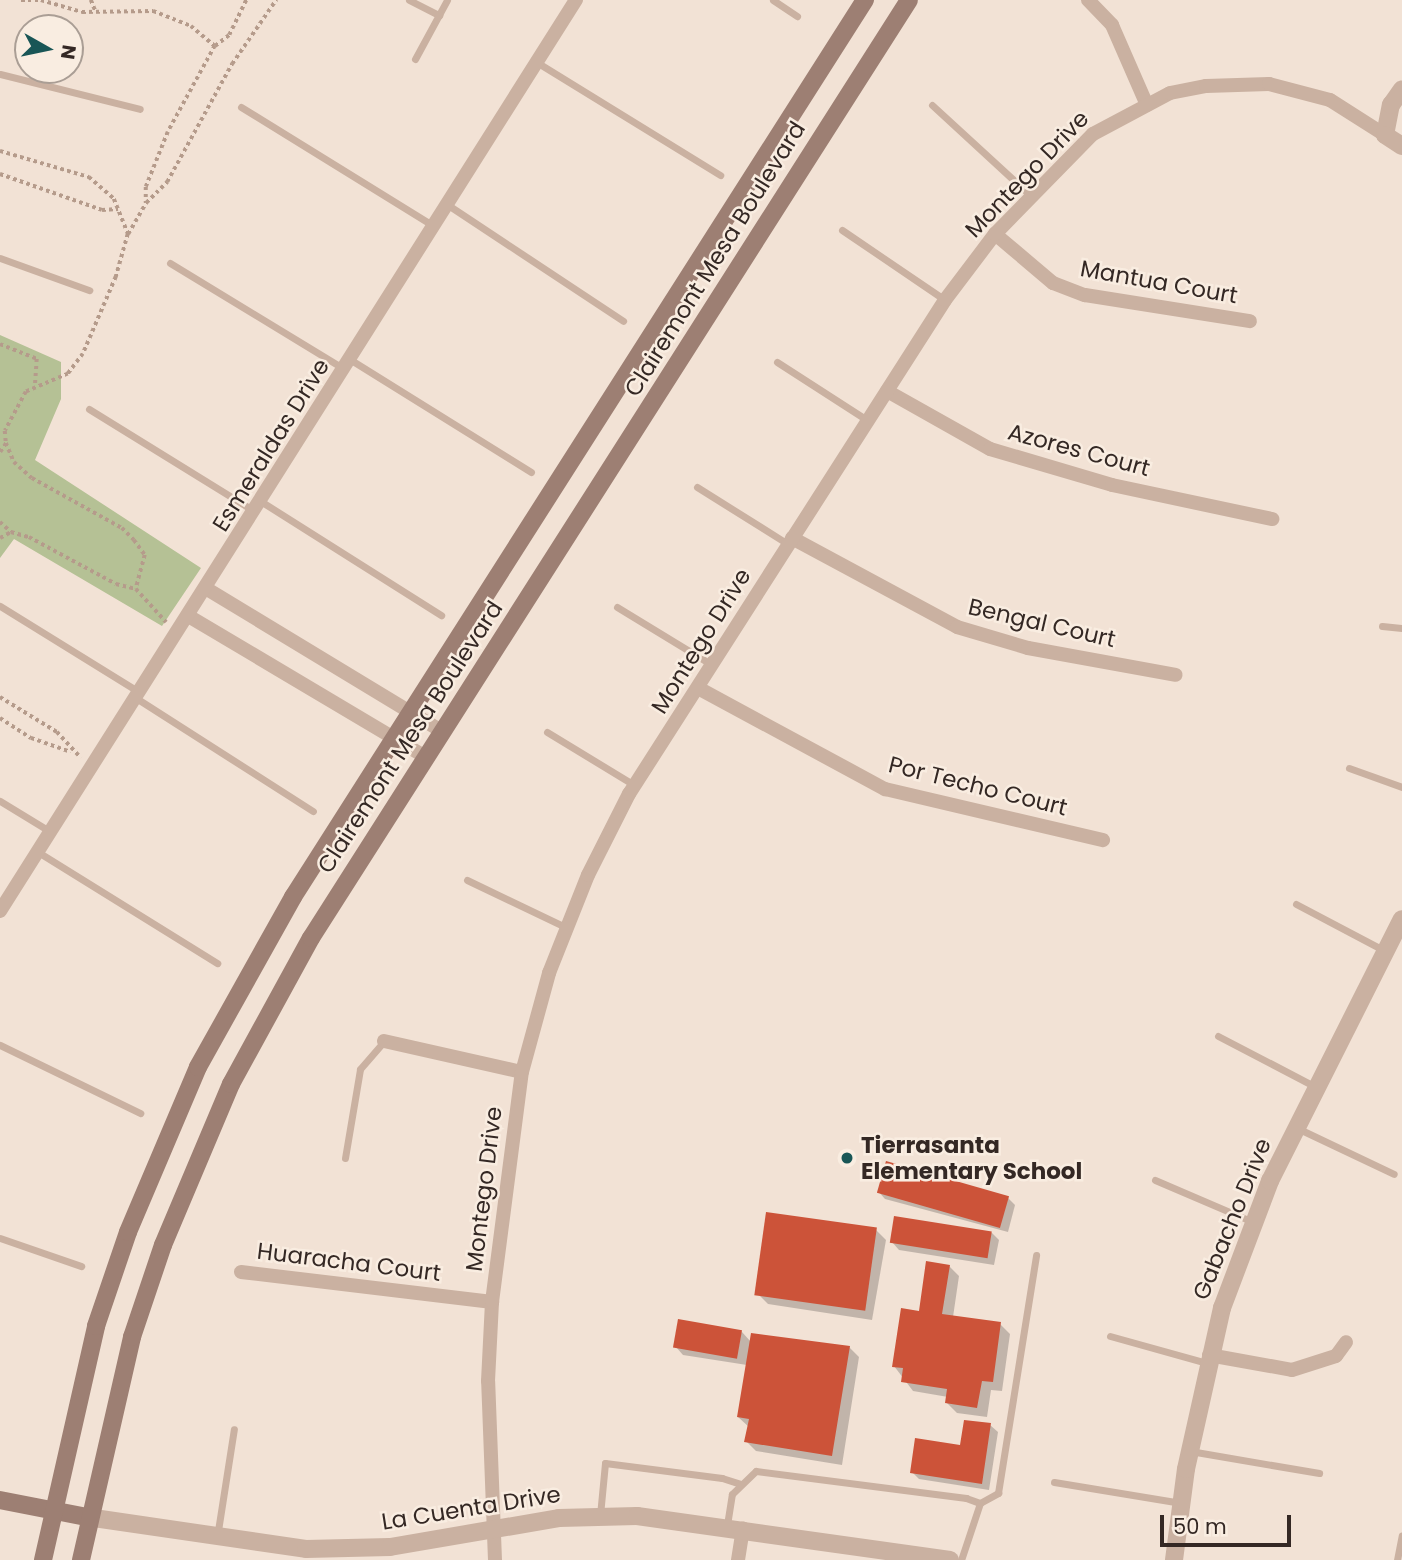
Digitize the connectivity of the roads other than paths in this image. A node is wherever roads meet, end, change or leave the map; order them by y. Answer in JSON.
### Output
{"nodes":[{"id":1,"x":409,"y":0,"type":"edge"},
{"id":2,"x":447,"y":0,"type":"edge"},
{"id":3,"x":576,"y":0,"type":"edge"},
{"id":4,"x":773,"y":0,"type":"edge"},
{"id":5,"x":865,"y":0,"type":"edge"},
{"id":6,"x":909,"y":0,"type":"edge"},
{"id":7,"x":1088,"y":0,"type":"edge"},
{"id":8,"x":439,"y":15,"type":"junction"},
{"id":9,"x":797,"y":16,"type":"dead end"},
{"id":10,"x":415,"y":59,"type":"dead end"},
{"id":11,"x":538,"y":63,"type":"junction"},
{"id":12,"x":0,"y":74,"type":"edge"},
{"id":13,"x":1402,"y":89,"type":"edge"},
{"id":14,"x":932,"y":105,"type":"dead end"},
{"id":15,"x":1147,"y":105,"type":"junction"},
{"id":16,"x":241,"y":107,"type":"dead end"},
{"id":17,"x":140,"y":109,"type":"dead end"},
{"id":18,"x":1394,"y":131,"type":"edge"},
{"id":19,"x":1402,"y":146,"type":"edge"},
{"id":20,"x":720,"y":175,"type":"dead end"},
{"id":21,"x":1032,"y":197,"type":"junction"},
{"id":22,"x":448,"y":205,"type":"junction"},
{"id":23,"x":434,"y":226,"type":"junction"},
{"id":24,"x":842,"y":230,"type":"dead end"},
{"id":25,"x":995,"y":234,"type":"junction"},
{"id":26,"x":0,"y":258,"type":"edge"},
{"id":27,"x":170,"y":263,"type":"dead end"},
{"id":28,"x":89,"y":290,"type":"dead end"},
{"id":29,"x":945,"y":300,"type":"junction"},
{"id":30,"x":624,"y":321,"type":"dead end"},
{"id":31,"x":1250,"y":321,"type":"dead end"},
{"id":32,"x":777,"y":362,"type":"dead end"},
{"id":33,"x":348,"y":364,"type":"junction"},
{"id":34,"x":887,"y":391,"type":"junction"},
{"id":35,"x":89,"y":409,"type":"dead end"},
{"id":36,"x":868,"y":421,"type":"junction"},
{"id":37,"x":531,"y":472,"type":"dead end"},
{"id":38,"x":697,"y":487,"type":"dead end"},
{"id":39,"x":258,"y":507,"type":"junction"},
{"id":40,"x":1272,"y":519,"type":"dead end"},
{"id":41,"x":791,"y":541,"type":"junction"},
{"id":42,"x":207,"y":589,"type":"junction"},
{"id":43,"x":0,"y":606,"type":"edge"},
{"id":44,"x":617,"y":607,"type":"dead end"},
{"id":45,"x":441,"y":615,"type":"dead end"},
{"id":46,"x":190,"y":617,"type":"junction"},
{"id":47,"x":1382,"y":626,"type":"dead end"},
{"id":48,"x":1402,"y":628,"type":"edge"},
{"id":49,"x":712,"y":666,"type":"junction"},
{"id":50,"x":1176,"y":675,"type":"dead end"},
{"id":51,"x":698,"y":688,"type":"junction"},
{"id":52,"x":138,"y":695,"type":"junction"},
{"id":53,"x":410,"y":711,"type":"junction"},
{"id":54,"x":443,"y":732,"type":"junction"},
{"id":55,"x":547,"y":732,"type":"dead end"},
{"id":56,"x":394,"y":737,"type":"junction"},
{"id":57,"x":427,"y":758,"type":"junction"},
{"id":58,"x":1349,"y":768,"type":"dead end"},
{"id":59,"x":634,"y":786,"type":"junction"},
{"id":60,"x":1402,"y":787,"type":"edge"},
{"id":61,"x":0,"y":801,"type":"edge"},
{"id":62,"x":313,"y":811,"type":"dead end"},
{"id":63,"x":51,"y":833,"type":"junction"},
{"id":64,"x":1102,"y":840,"type":"dead end"},
{"id":65,"x":37,"y":852,"type":"junction"},
{"id":66,"x":467,"y":880,"type":"dead end"},
{"id":67,"x":1296,"y":904,"type":"dead end"},
{"id":68,"x":0,"y":911,"type":"edge"},
{"id":69,"x":1402,"y":919,"type":"edge"},
{"id":70,"x":567,"y":928,"type":"junction"},
{"id":71,"x":1385,"y":951,"type":"junction"},
{"id":72,"x":218,"y":963,"type":"dead end"},
{"id":73,"x":1218,"y":1036,"type":"dead end"},
{"id":74,"x":384,"y":1041,"type":"joint"},
{"id":75,"x":0,"y":1045,"type":"edge"},
{"id":76,"x":522,"y":1072,"type":"junction"},
{"id":77,"x":1317,"y":1088,"type":"junction"},
{"id":78,"x":140,"y":1113,"type":"dead end"},
{"id":79,"x":1297,"y":1128,"type":"junction"},
{"id":80,"x":345,"y":1158,"type":"dead end"},
{"id":81,"x":1394,"y":1174,"type":"dead end"},
{"id":82,"x":1155,"y":1180,"type":"dead end"},
{"id":83,"x":1254,"y":1222,"type":"junction"},
{"id":84,"x":0,"y":1238,"type":"edge"},
{"id":85,"x":1036,"y":1255,"type":"dead end"},
{"id":86,"x":81,"y":1266,"type":"dead end"},
{"id":87,"x":241,"y":1272,"type":"dead end"},
{"id":88,"x":492,"y":1302,"type":"junction"},
{"id":89,"x":1110,"y":1336,"type":"dead end"},
{"id":90,"x":1346,"y":1342,"type":"dead end"},
{"id":91,"x":1208,"y":1359,"type":"junction"},
{"id":92,"x":234,"y":1429,"type":"dead end"},
{"id":93,"x":1189,"y":1451,"type":"junction"},
{"id":94,"x":1319,"y":1472,"type":"dead end"},
{"id":95,"x":1054,"y":1482,"type":"dead end"},
{"id":96,"x":741,"y":1484,"type":"junction"},
{"id":97,"x":0,"y":1500,"type":"edge"},
{"id":98,"x":980,"y":1503,"type":"junction"},
{"id":99,"x":1182,"y":1503,"type":"junction"},
{"id":100,"x":51,"y":1510,"type":"junction"},
{"id":101,"x":600,"y":1516,"type":"junction"},
{"id":102,"x":88,"y":1517,"type":"junction"},
{"id":103,"x":735,"y":1527,"type":"junction"},
{"id":104,"x":497,"y":1528,"type":"junction"},
{"id":105,"x":1402,"y":1535,"type":"edge"},
{"id":106,"x":217,"y":1537,"type":"junction"},
{"id":107,"x":43,"y":1560,"type":"edge"},
{"id":108,"x":81,"y":1560,"type":"edge"},
{"id":109,"x":495,"y":1560,"type":"edge"},
{"id":110,"x":738,"y":1560,"type":"edge"},
{"id":111,"x":950,"y":1560,"type":"edge"},
{"id":112,"x":961,"y":1560,"type":"edge"},
{"id":113,"x":1174,"y":1560,"type":"edge"},
{"id":114,"x":1397,"y":1560,"type":"edge"}],
"edges":[{"from":1,"to":8,"type":"lane"},
{"from":2,"to":8,"type":"lane"},
{"from":3,"to":11,"type":"street","name":"Esmeraldas Drive"},
{"from":4,"to":9,"type":"lane"},
{"from":5,"to":53,"type":"main road","name":"Clairemont Mesa Boulevard"},
{"from":6,"to":54,"type":"main road","name":"Clairemont Mesa Boulevard"},
{"from":7,"to":15,"type":"street"},
{"from":8,"to":10,"type":"lane"},
{"from":11,"to":20,"type":"lane"},
{"from":11,"to":22,"type":"street","name":"Esmeraldas Drive"},
{"from":12,"to":17,"type":"lane"},
{"from":13,"to":18,"type":"street"},
{"from":14,"to":21,"type":"lane"},
{"from":15,"to":18,"type":"street","name":"Montego Drive"},
{"from":15,"to":21,"type":"street","name":"Montego Drive"},
{"from":16,"to":23,"type":"lane"},
{"from":18,"to":19,"type":"street"},
{"from":21,"to":25,"type":"street","name":"Montego Drive"},
{"from":22,"to":23,"type":"street","name":"Esmeraldas Drive"},
{"from":22,"to":30,"type":"lane"},
{"from":23,"to":33,"type":"street","name":"Esmeraldas Drive"},
{"from":24,"to":29,"type":"lane"},
{"from":25,"to":29,"type":"street","name":"Montego Drive"},
{"from":25,"to":31,"type":"street","name":"Mantua Court"},
{"from":26,"to":28,"type":"lane"},
{"from":27,"to":33,"type":"lane"},
{"from":29,"to":34,"type":"street","name":"Montego Drive"},
{"from":32,"to":36,"type":"lane"},
{"from":33,"to":37,"type":"lane"},
{"from":33,"to":39,"type":"street","name":"Esmeraldas Drive"},
{"from":34,"to":36,"type":"street","name":"Montego Drive"},
{"from":34,"to":40,"type":"street","name":"Azores Court"},
{"from":35,"to":39,"type":"lane"},
{"from":36,"to":41,"type":"street","name":"Montego Drive"},
{"from":38,"to":41,"type":"lane"},
{"from":39,"to":42,"type":"street","name":"Esmeraldas Drive"},
{"from":39,"to":45,"type":"lane"},
{"from":41,"to":49,"type":"street","name":"Montego Drive"},
{"from":41,"to":50,"type":"street","name":"Bengal Court"},
{"from":42,"to":46,"type":"street","name":"Esmeraldas Drive"},
{"from":42,"to":53,"type":"street"},
{"from":43,"to":52,"type":"lane"},
{"from":44,"to":49,"type":"lane"},
{"from":46,"to":52,"type":"street","name":"Esmeraldas Drive"},
{"from":46,"to":56,"type":"street"},
{"from":47,"to":48,"type":"lane"},
{"from":49,"to":51,"type":"street","name":"Montego Drive"},
{"from":51,"to":59,"type":"street","name":"Montego Drive"},
{"from":51,"to":64,"type":"street","name":"Por Techo Court"},
{"from":52,"to":62,"type":"lane"},
{"from":52,"to":63,"type":"street","name":"Esmeraldas Drive"},
{"from":53,"to":54,"type":"street"},
{"from":53,"to":56,"type":"main road","name":"Clairemont Mesa Boulevard"},
{"from":54,"to":57,"type":"main road","name":"Clairemont Mesa Boulevard"},
{"from":55,"to":59,"type":"lane"},
{"from":56,"to":57,"type":"street"},
{"from":56,"to":100,"type":"main road","name":"Clairemont Mesa Boulevard"},
{"from":57,"to":102,"type":"main road","name":"Clairemont Mesa Boulevard"},
{"from":58,"to":60,"type":"lane"},
{"from":59,"to":70,"type":"street","name":"Montego Drive"},
{"from":61,"to":63,"type":"lane"},
{"from":63,"to":65,"type":"street","name":"Esmeraldas Drive"},
{"from":65,"to":68,"type":"street","name":"Esmeraldas Drive"},
{"from":65,"to":72,"type":"lane"},
{"from":66,"to":70,"type":"lane"},
{"from":67,"to":71,"type":"lane"},
{"from":69,"to":71,"type":"street","name":"Gabacho Drive"},
{"from":70,"to":76,"type":"street","name":"Montego Drive"},
{"from":71,"to":77,"type":"street","name":"Gabacho Drive"},
{"from":73,"to":77,"type":"lane"},
{"from":74,"to":76,"type":"street"},
{"from":74,"to":80,"type":"lane"},
{"from":75,"to":78,"type":"lane"},
{"from":76,"to":88,"type":"street","name":"Montego Drive"},
{"from":77,"to":79,"type":"street","name":"Gabacho Drive"},
{"from":79,"to":81,"type":"lane"},
{"from":79,"to":83,"type":"street","name":"Gabacho Drive"},
{"from":82,"to":83,"type":"lane"},
{"from":83,"to":91,"type":"street","name":"Gabacho Drive"},
{"from":84,"to":86,"type":"lane"},
{"from":85,"to":98,"type":"lane"},
{"from":87,"to":88,"type":"street","name":"Huaracha Court"},
{"from":88,"to":104,"type":"street","name":"Montego Drive"},
{"from":89,"to":91,"type":"lane"},
{"from":90,"to":91,"type":"street"},
{"from":91,"to":93,"type":"street","name":"Gabacho Drive"},
{"from":92,"to":106,"type":"lane"},
{"from":93,"to":94,"type":"lane"},
{"from":93,"to":99,"type":"street","name":"Gabacho Drive"},
{"from":95,"to":99,"type":"lane"},
{"from":96,"to":98,"type":"lane"},
{"from":96,"to":101,"type":"lane"},
{"from":96,"to":103,"type":"lane"},
{"from":97,"to":100,"type":"main road","name":"La Cuenta Drive"},
{"from":98,"to":112,"type":"lane"},
{"from":99,"to":113,"type":"street","name":"Gabacho Drive"},
{"from":100,"to":102,"type":"main road","name":"La Cuenta Drive"},
{"from":100,"to":107,"type":"main road","name":"Clairemont Mesa Boulevard"},
{"from":101,"to":103,"type":"street","name":"La Cuenta Drive"},
{"from":101,"to":104,"type":"street","name":"La Cuenta Drive"},
{"from":102,"to":106,"type":"street","name":"La Cuenta Drive"},
{"from":102,"to":108,"type":"main road","name":"Clairemont Mesa Boulevard"},
{"from":103,"to":110,"type":"street"},
{"from":103,"to":111,"type":"street","name":"La Cuenta Drive"},
{"from":104,"to":106,"type":"street","name":"La Cuenta Drive"},
{"from":104,"to":109,"type":"street","name":"Montego Drive"},
{"from":105,"to":114,"type":"lane"}]}
